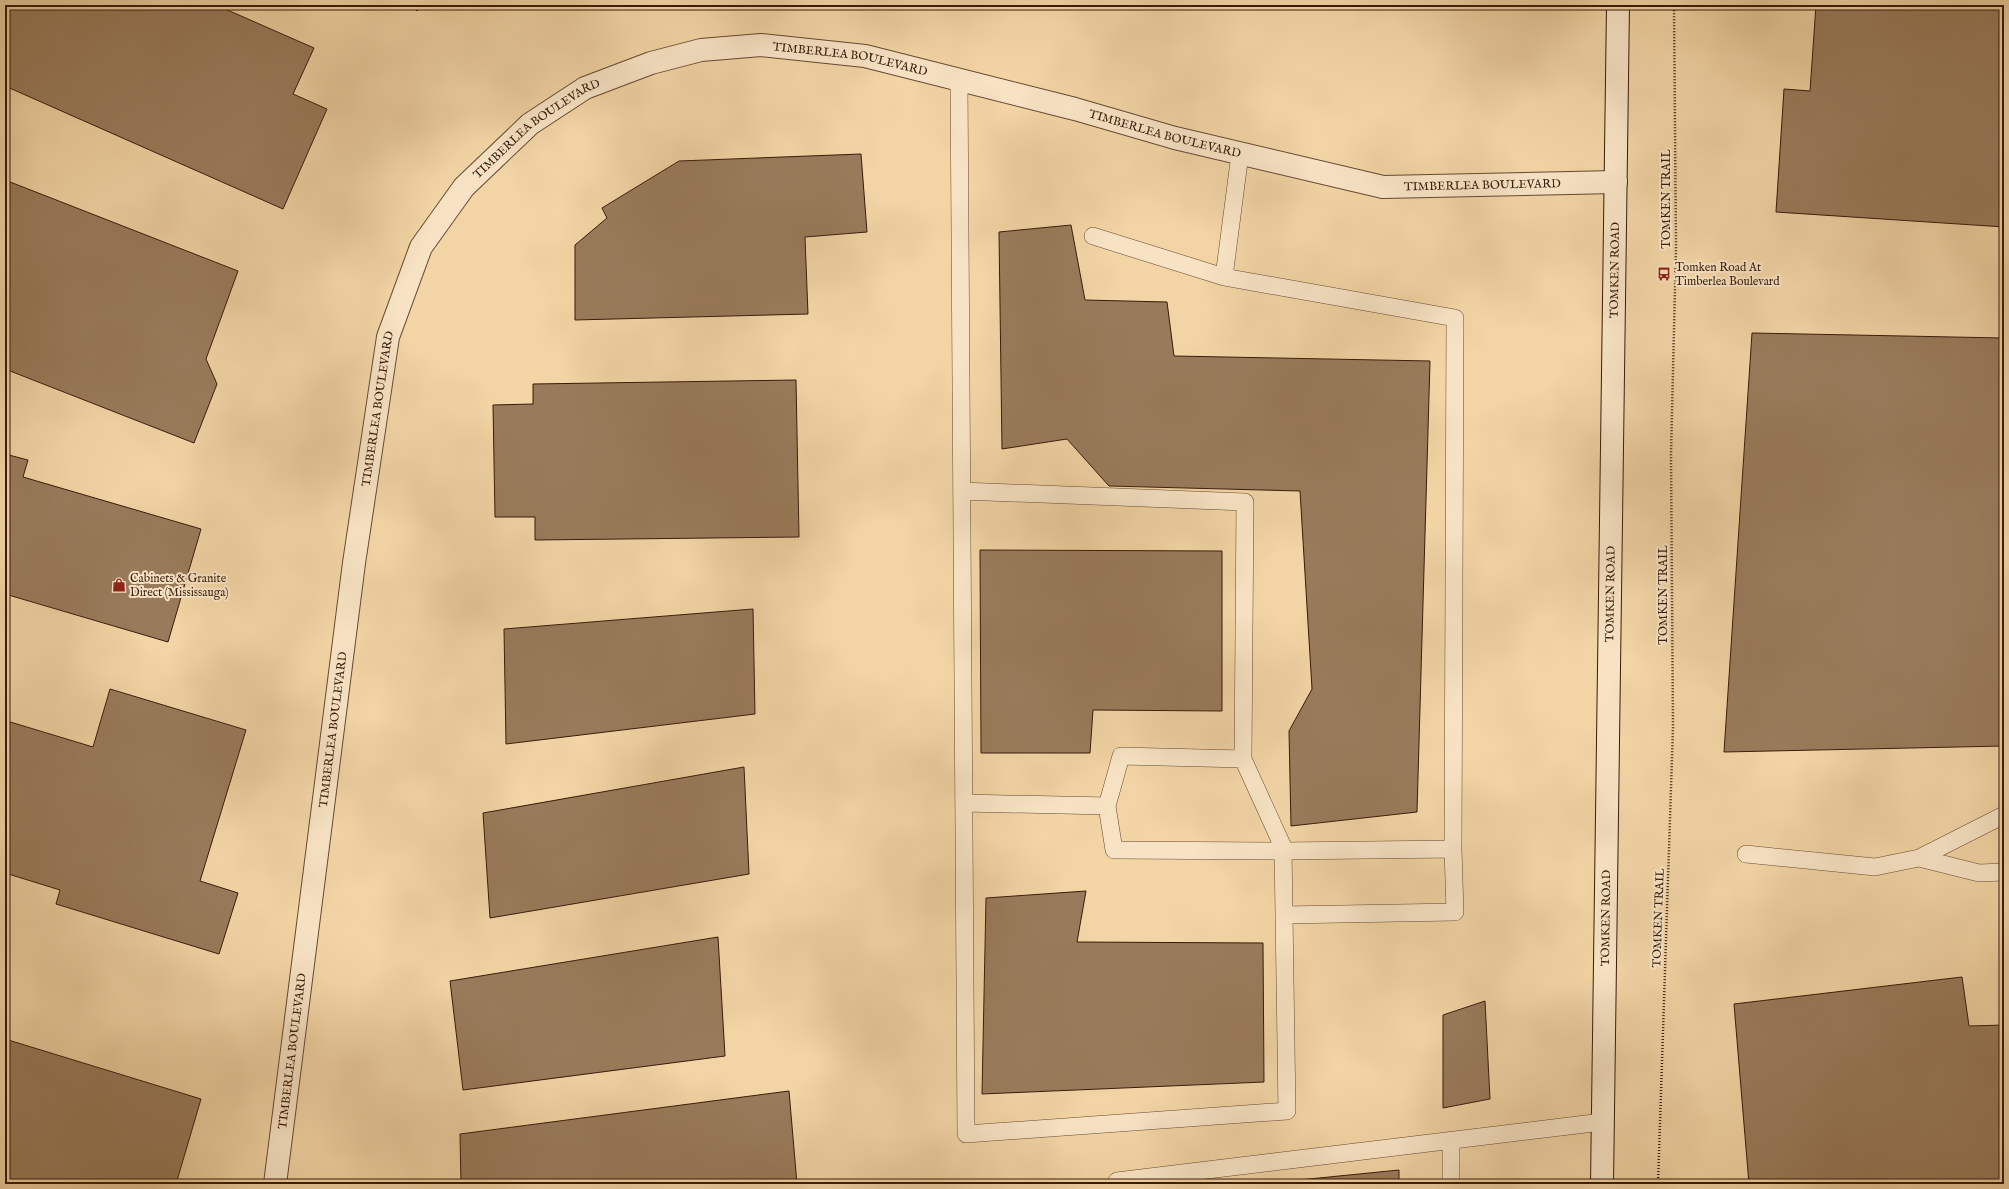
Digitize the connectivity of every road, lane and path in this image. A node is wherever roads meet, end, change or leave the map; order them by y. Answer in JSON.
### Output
{"nodes":[{"id":1,"x":1618,"y":5,"type":"edge"},
{"id":2,"x":1674,"y":5,"type":"edge"},
{"id":3,"x":959,"y":81,"type":"junction"},
{"id":4,"x":1240,"y":154,"type":"junction"},
{"id":5,"x":1616,"y":182,"type":"junction"},
{"id":6,"x":1093,"y":236,"type":"dead end"},
{"id":7,"x":1224,"y":277,"type":"junction"},
{"id":8,"x":962,"y":491,"type":"junction"},
{"id":9,"x":1243,"y":758,"type":"junction"},
{"id":10,"x":964,"y":803,"type":"junction"},
{"id":11,"x":1107,"y":806,"type":"junction"},
{"id":12,"x":2004,"y":815,"type":"edge"},
{"id":13,"x":1453,"y":849,"type":"junction"},
{"id":14,"x":1283,"y":851,"type":"junction"},
{"id":15,"x":1746,"y":854,"type":"dead end"},
{"id":16,"x":1919,"y":858,"type":"junction"},
{"id":17,"x":2004,"y":872,"type":"edge"},
{"id":18,"x":1284,"y":915,"type":"junction"},
{"id":19,"x":1602,"y":1122,"type":"junction"},
{"id":20,"x":1451,"y":1141,"type":"junction"},
{"id":21,"x":275,"y":1184,"type":"edge"},
{"id":22,"x":1117,"y":1184,"type":"edge"},
{"id":23,"x":1451,"y":1184,"type":"edge"},
{"id":24,"x":1602,"y":1184,"type":"edge"},
{"id":25,"x":1658,"y":1184,"type":"edge"}],
"edges":[{"from":1,"to":5,"type":"street","name":"TOMKEN ROAD"},
{"from":2,"to":25,"type":"path","name":"TOMKEN TRAIL"},
{"from":3,"to":4,"type":"street","name":"TIMBERLEA BOULEVARD"},
{"from":3,"to":8,"type":"lane"},
{"from":3,"to":21,"type":"street","name":"TIMBERLEA BOULEVARD"},
{"from":4,"to":5,"type":"street","name":"TIMBERLEA BOULEVARD"},
{"from":4,"to":7,"type":"lane"},
{"from":5,"to":19,"type":"street","name":"TOMKEN ROAD"},
{"from":6,"to":7,"type":"lane"},
{"from":7,"to":13,"type":"lane"},
{"from":8,"to":9,"type":"lane"},
{"from":8,"to":10,"type":"lane"},
{"from":9,"to":11,"type":"lane"},
{"from":9,"to":14,"type":"lane"},
{"from":10,"to":11,"type":"lane"},
{"from":10,"to":18,"type":"lane"},
{"from":11,"to":14,"type":"lane"},
{"from":12,"to":16,"type":"lane"},
{"from":13,"to":14,"type":"lane"},
{"from":13,"to":18,"type":"lane"},
{"from":14,"to":18,"type":"lane"},
{"from":15,"to":16,"type":"lane"},
{"from":16,"to":17,"type":"lane"},
{"from":19,"to":20,"type":"lane"},
{"from":19,"to":24,"type":"street","name":"TOMKEN ROAD"},
{"from":20,"to":22,"type":"lane"},
{"from":20,"to":23,"type":"lane"}]}
